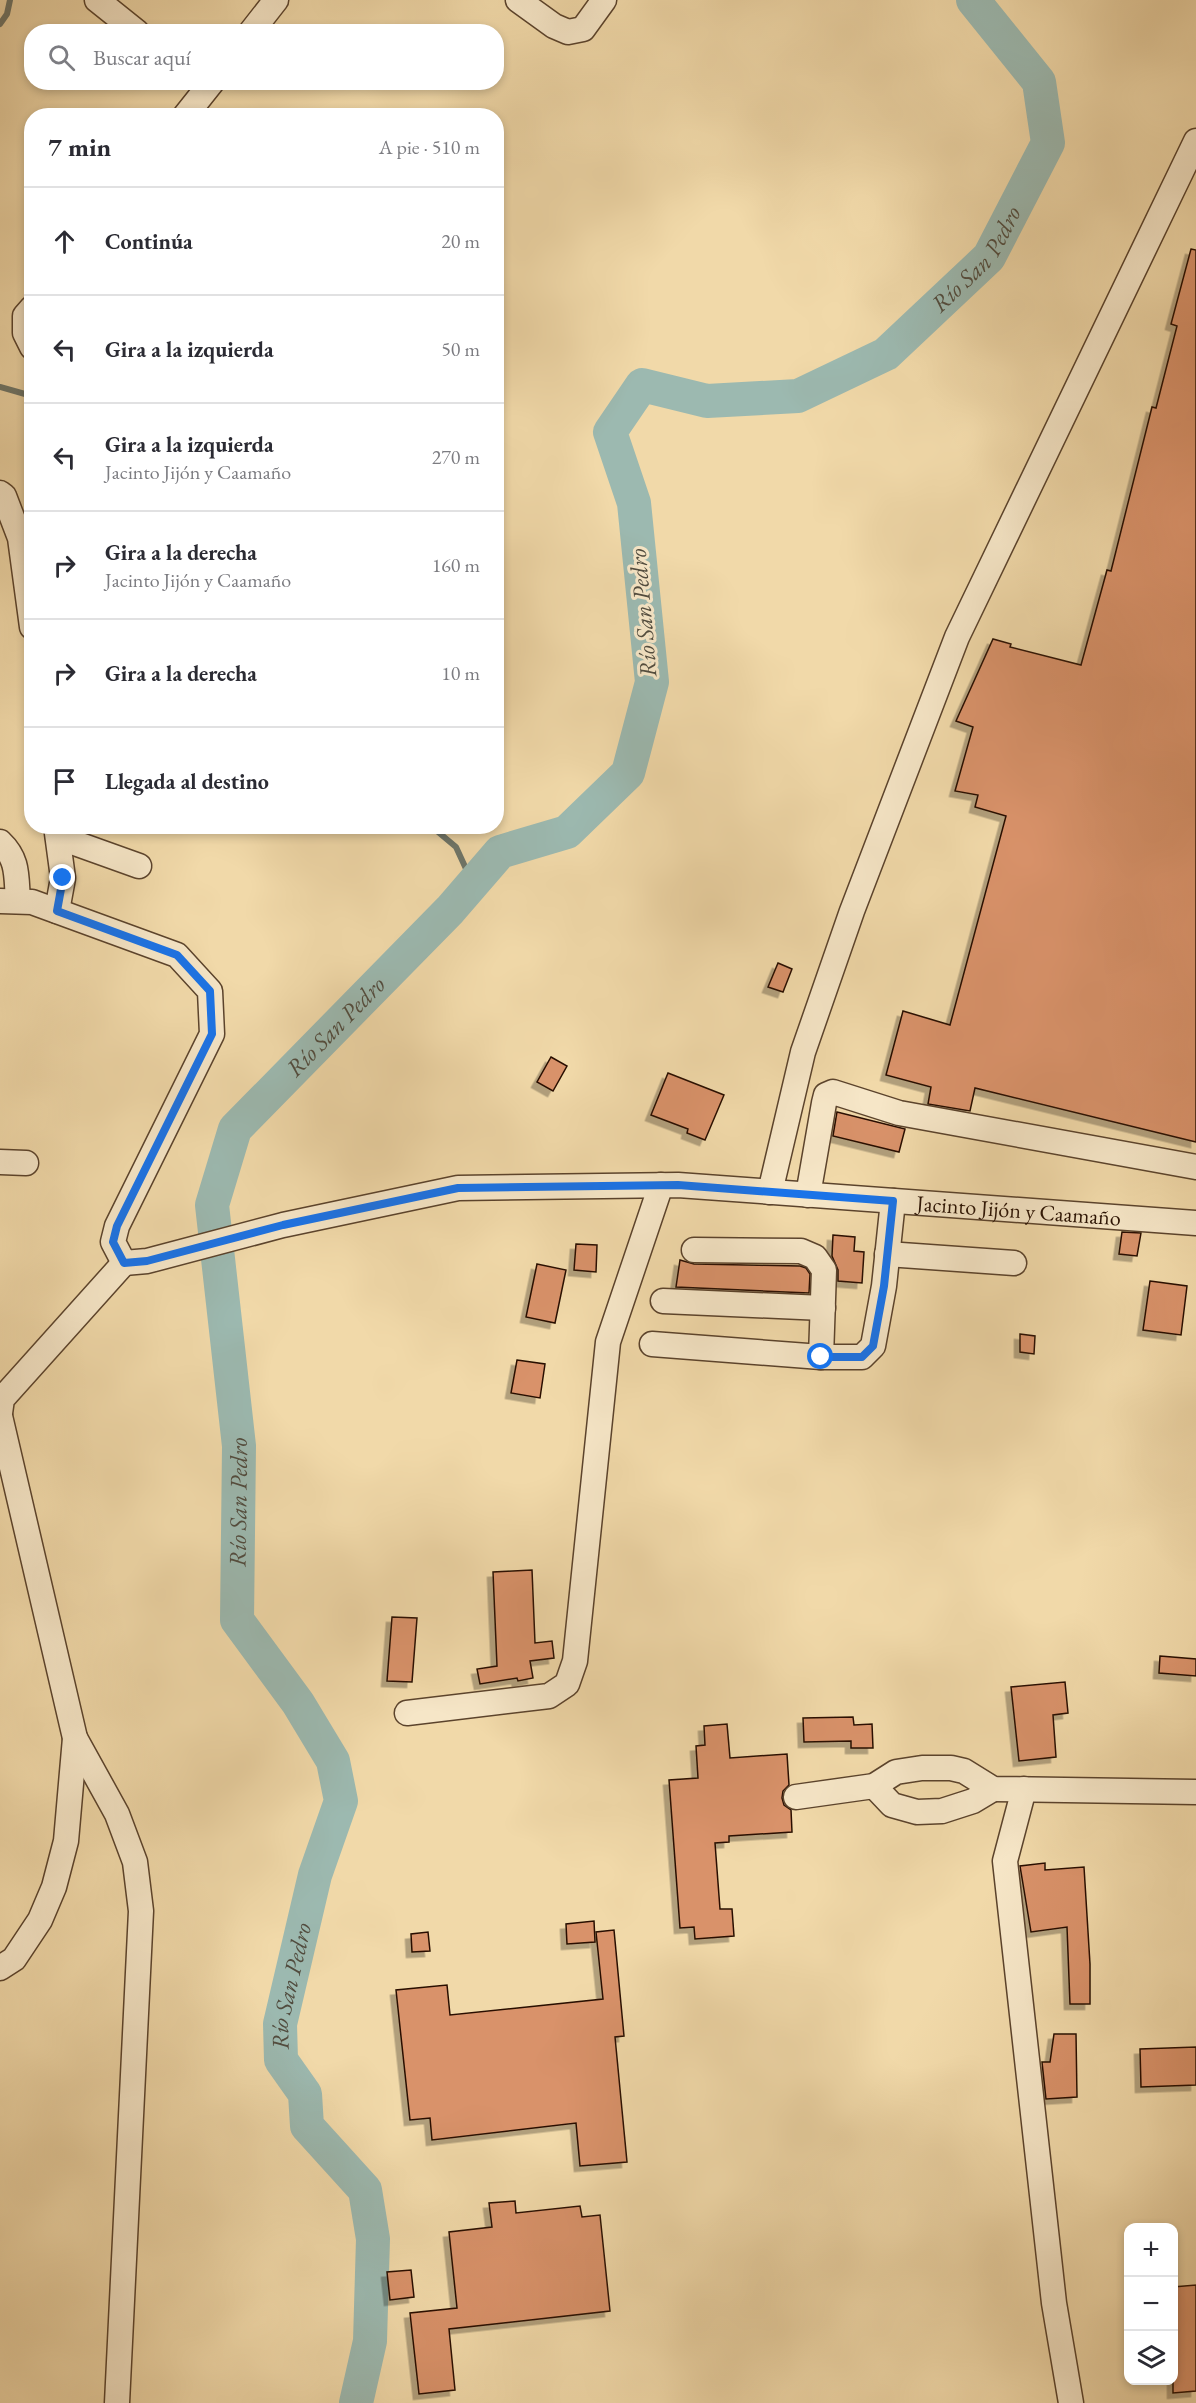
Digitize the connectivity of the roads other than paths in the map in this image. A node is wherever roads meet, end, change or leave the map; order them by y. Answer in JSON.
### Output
{"nodes":[{"id":1,"x":97,"y":0,"type":"edge"},
{"id":2,"x":276,"y":0,"type":"edge"},
{"id":3,"x":518,"y":0,"type":"edge"},
{"id":4,"x":604,"y":0,"type":"edge"},
{"id":5,"x":127,"y":24,"type":"edge"},
{"id":6,"x":257,"y":24,"type":"edge"},
{"id":7,"x":205,"y":90,"type":"edge"},
{"id":8,"x":191,"y":108,"type":"edge"},
{"id":9,"x":1196,"y":141,"type":"edge"},
{"id":10,"x":0,"y":493,"type":"edge"},
{"id":11,"x":24,"y":568,"type":"edge"},
{"id":12,"x":57,"y":834,"type":"edge"},
{"id":13,"x":62,"y":834,"type":"edge"},
{"id":14,"x":0,"y":842,"type":"edge"},
{"id":15,"x":139,"y":866,"type":"dead end"},
{"id":16,"x":9,"y":901,"type":"edge"},
{"id":17,"x":57,"y":911,"type":"junction"},
{"id":18,"x":0,"y":1162,"type":"edge"},
{"id":19,"x":26,"y":1163,"type":"dead end"},
{"id":20,"x":1196,"y":1167,"type":"edge"},
{"id":21,"x":661,"y":1185,"type":"junction"},
{"id":22,"x":770,"y":1192,"type":"junction"},
{"id":23,"x":808,"y":1195,"type":"junction"},
{"id":24,"x":893,"y":1201,"type":"junction"},
{"id":25,"x":1196,"y":1223,"type":"edge"},
{"id":26,"x":694,"y":1250,"type":"dead end"},
{"id":27,"x":887,"y":1254,"type":"junction"},
{"id":28,"x":136,"y":1262,"type":"junction"},
{"id":29,"x":1014,"y":1263,"type":"dead end"},
{"id":30,"x":663,"y":1301,"type":"dead end"},
{"id":31,"x":823,"y":1308,"type":"junction"},
{"id":32,"x":652,"y":1344,"type":"dead end"},
{"id":33,"x":821,"y":1357,"type":"junction"},
{"id":34,"x":0,"y":1414,"type":"edge"},
{"id":35,"x":406,"y":1713,"type":"dead end"},
{"id":36,"x":75,"y":1738,"type":"junction"},
{"id":37,"x":874,"y":1786,"type":"junction"},
{"id":38,"x":993,"y":1789,"type":"junction"},
{"id":39,"x":1024,"y":1790,"type":"junction"},
{"id":40,"x":1196,"y":1792,"type":"edge"},
{"id":41,"x":796,"y":1797,"type":"dead end"},
{"id":42,"x":0,"y":1968,"type":"edge"},
{"id":43,"x":117,"y":2403,"type":"edge"},
{"id":44,"x":1071,"y":2403,"type":"edge"}],
"edges":[{"from":1,"to":5,"type":"street"},
{"from":2,"to":6,"type":"street"},
{"from":3,"to":4,"type":"street"},
{"from":7,"to":8,"type":"street"},
{"from":9,"to":22,"type":"street"},
{"from":10,"to":11,"type":"street"},
{"from":12,"to":17,"type":"street"},
{"from":13,"to":15,"type":"street"},
{"from":14,"to":16,"type":"street"},
{"from":16,"to":17,"type":"street"},
{"from":17,"to":28,"type":"street"},
{"from":18,"to":19,"type":"street"},
{"from":20,"to":23,"type":"street"},
{"from":21,"to":22,"type":"street","name":"Jacinto Jijón y Caamaño"},
{"from":21,"to":28,"type":"street","name":"Jacinto Jijón y Caamaño"},
{"from":21,"to":35,"type":"street"},
{"from":22,"to":23,"type":"street","name":"Jacinto Jijón y Caamaño"},
{"from":23,"to":24,"type":"street","name":"Jacinto Jijón y Caamaño"},
{"from":24,"to":25,"type":"street","name":"Jacinto Jijón y Caamaño"},
{"from":24,"to":27,"type":"street"},
{"from":26,"to":31,"type":"street"},
{"from":27,"to":29,"type":"street"},
{"from":27,"to":33,"type":"street"},
{"from":28,"to":34,"type":"street"},
{"from":30,"to":31,"type":"street"},
{"from":31,"to":33,"type":"street"},
{"from":32,"to":33,"type":"street"},
{"from":34,"to":36,"type":"street"},
{"from":36,"to":42,"type":"street"},
{"from":36,"to":43,"type":"street"},
{"from":37,"to":38,"type":"street"},
{"from":37,"to":38,"type":"street"},
{"from":37,"to":41,"type":"street"},
{"from":38,"to":39,"type":"street"},
{"from":39,"to":40,"type":"street"},
{"from":39,"to":44,"type":"street"}]}
